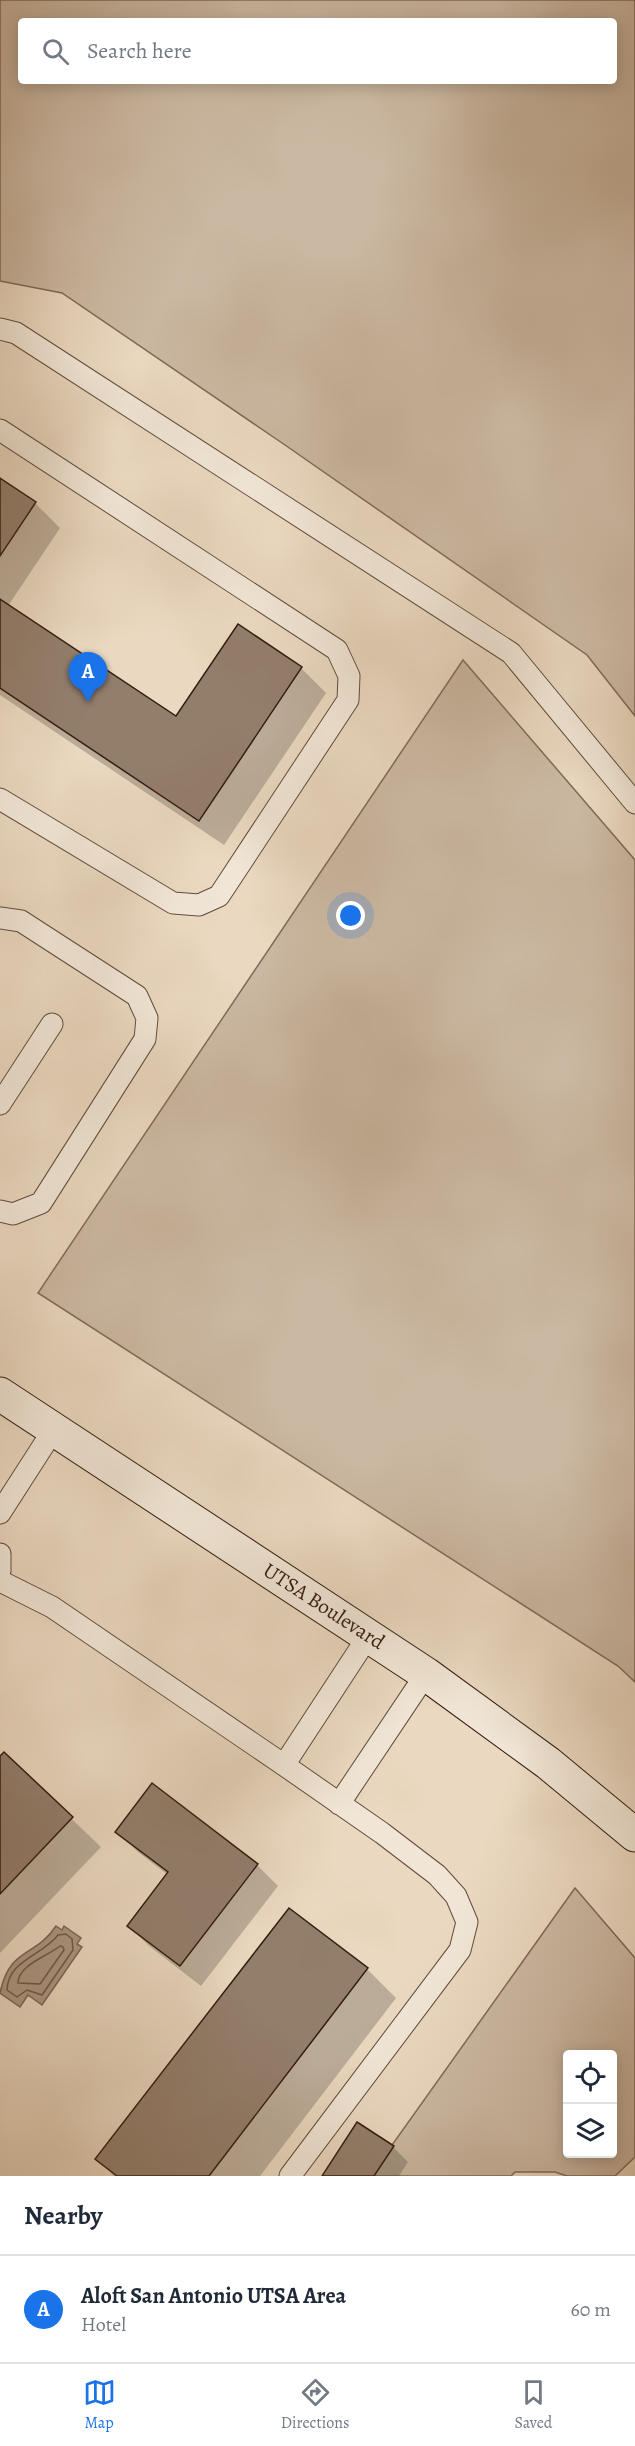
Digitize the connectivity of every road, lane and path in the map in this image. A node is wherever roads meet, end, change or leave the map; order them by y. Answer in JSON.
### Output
{"nodes":[{"id":1,"x":0,"y":329,"type":"edge"},
{"id":2,"x":0,"y":430,"type":"edge"},
{"id":3,"x":0,"y":798,"type":"edge"},
{"id":4,"x":635,"y":803,"type":"edge"},
{"id":5,"x":0,"y":918,"type":"edge"},
{"id":6,"x":52,"y":1023,"type":"dead end"},
{"id":7,"x":0,"y":1104,"type":"edge"},
{"id":8,"x":0,"y":1211,"type":"edge"},
{"id":9,"x":0,"y":1394,"type":"edge"},
{"id":10,"x":54,"y":1429,"type":"junction"},
{"id":11,"x":0,"y":1513,"type":"edge"},
{"id":12,"x":0,"y":1554,"type":"edge"},
{"id":13,"x":0,"y":1571,"type":"edge"},
{"id":14,"x":0,"y":1581,"type":"edge"},
{"id":15,"x":369,"y":1635,"type":"junction"},
{"id":16,"x":426,"y":1674,"type":"junction"},
{"id":17,"x":284,"y":1765,"type":"junction"},
{"id":18,"x":339,"y":1803,"type":"junction"},
{"id":19,"x":635,"y":1835,"type":"edge"},
{"id":20,"x":290,"y":2176,"type":"edge"}],
"edges":[{"from":1,"to":4,"type":"lane"},
{"from":2,"to":3,"type":"lane"},
{"from":5,"to":8,"type":"lane"},
{"from":6,"to":7,"type":"lane"},
{"from":9,"to":10,"type":"main road","name":"UTSA Boulevard"},
{"from":10,"to":11,"type":"lane"},
{"from":10,"to":15,"type":"main road","name":"UTSA Boulevard"},
{"from":12,"to":13,"type":"lane"},
{"from":14,"to":17,"type":"lane"},
{"from":15,"to":16,"type":"main road","name":"UTSA Boulevard"},
{"from":15,"to":17,"type":"lane"},
{"from":16,"to":18,"type":"lane"},
{"from":16,"to":19,"type":"main road","name":"UTSA Boulevard"},
{"from":17,"to":18,"type":"lane"},
{"from":18,"to":20,"type":"lane"}]}
